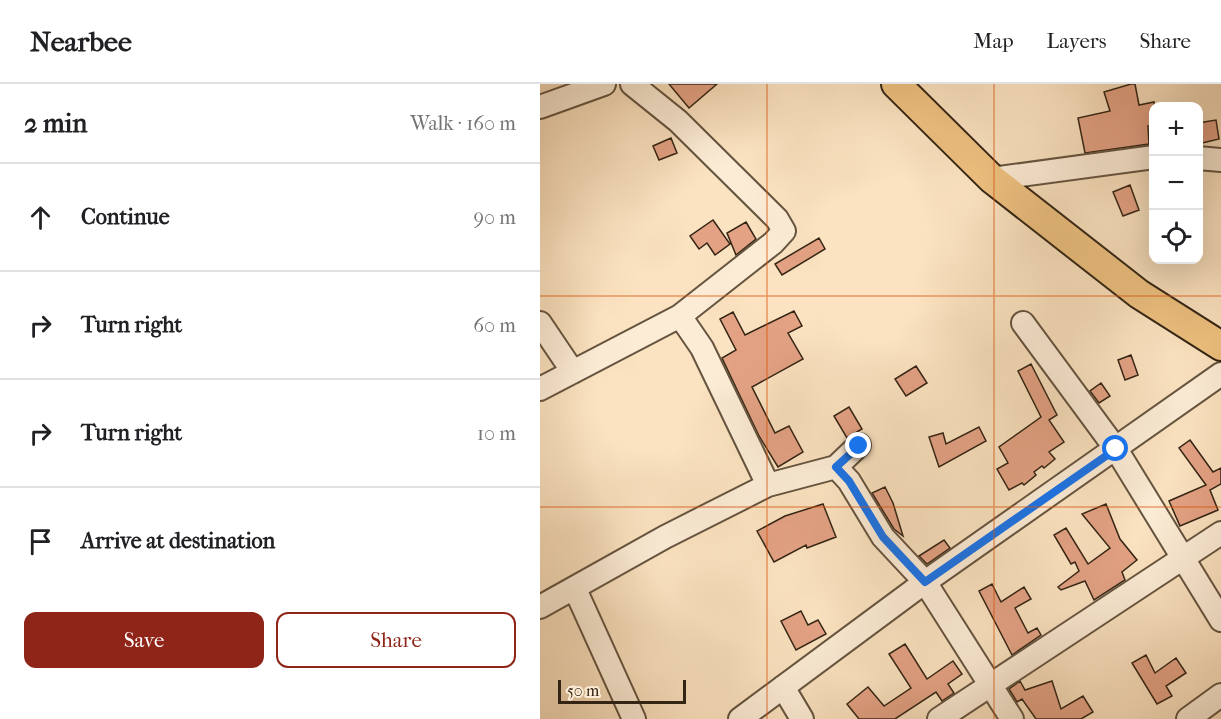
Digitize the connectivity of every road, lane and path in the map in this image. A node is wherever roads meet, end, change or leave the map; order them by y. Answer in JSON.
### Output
{"nodes":[{"id":1,"x":604,"y":84,"type":"edge"},
{"id":2,"x":632,"y":84,"type":"edge"},
{"id":3,"x":896,"y":84,"type":"edge"},
{"id":4,"x":540,"y":107,"type":"edge"},
{"id":5,"x":1149,"y":158,"type":"edge"},
{"id":6,"x":1203,"y":158,"type":"edge"},
{"id":7,"x":1221,"y":160,"type":"edge"},
{"id":8,"x":992,"y":179,"type":"junction"},
{"id":9,"x":680,"y":316,"type":"junction"},
{"id":10,"x":540,"y":323,"type":"edge"},
{"id":11,"x":1023,"y":323,"type":"dead end"},
{"id":12,"x":1221,"y":346,"type":"edge"},
{"id":13,"x":573,"y":372,"type":"junction"},
{"id":14,"x":1221,"y":374,"type":"edge"},
{"id":15,"x":540,"y":389,"type":"edge"},
{"id":16,"x":859,"y":446,"type":"dead end"},
{"id":17,"x":1116,"y":449,"type":"junction"},
{"id":18,"x":836,"y":467,"type":"junction"},
{"id":19,"x":768,"y":485,"type":"junction"},
{"id":20,"x":1221,"y":533,"type":"edge"},
{"id":21,"x":1183,"y":557,"type":"junction"},
{"id":22,"x":925,"y":582,"type":"junction"},
{"id":23,"x":575,"y":589,"type":"junction"},
{"id":24,"x":540,"y":607,"type":"edge"},
{"id":25,"x":1221,"y":620,"type":"edge"},
{"id":26,"x":783,"y":687,"type":"junction"},
{"id":27,"x":991,"y":687,"type":"junction"},
{"id":28,"x":1221,"y":695,"type":"edge"},
{"id":29,"x":634,"y":719,"type":"edge"},
{"id":30,"x":740,"y":719,"type":"edge"},
{"id":31,"x":802,"y":719,"type":"edge"},
{"id":32,"x":939,"y":719,"type":"edge"},
{"id":33,"x":1011,"y":719,"type":"edge"},
{"id":34,"x":1188,"y":719,"type":"edge"}],
"edges":[{"from":1,"to":4,"type":"street"},
{"from":2,"to":9,"type":"street"},
{"from":3,"to":8,"type":"main road"},
{"from":5,"to":8,"type":"street"},
{"from":6,"to":7,"type":"street"},
{"from":8,"to":12,"type":"main road"},
{"from":9,"to":13,"type":"street"},
{"from":9,"to":19,"type":"street"},
{"from":10,"to":13,"type":"street"},
{"from":11,"to":17,"type":"street"},
{"from":13,"to":15,"type":"street"},
{"from":14,"to":17,"type":"street"},
{"from":16,"to":18,"type":"street"},
{"from":17,"to":21,"type":"street"},
{"from":17,"to":22,"type":"street"},
{"from":18,"to":19,"type":"street"},
{"from":18,"to":22,"type":"street"},
{"from":19,"to":23,"type":"street"},
{"from":20,"to":21,"type":"street"},
{"from":21,"to":25,"type":"street"},
{"from":21,"to":27,"type":"street"},
{"from":22,"to":26,"type":"street"},
{"from":22,"to":27,"type":"street"},
{"from":23,"to":24,"type":"street"},
{"from":23,"to":29,"type":"street"},
{"from":26,"to":30,"type":"street"},
{"from":26,"to":31,"type":"street"},
{"from":27,"to":32,"type":"street"},
{"from":27,"to":33,"type":"street"},
{"from":28,"to":34,"type":"street"}]}
